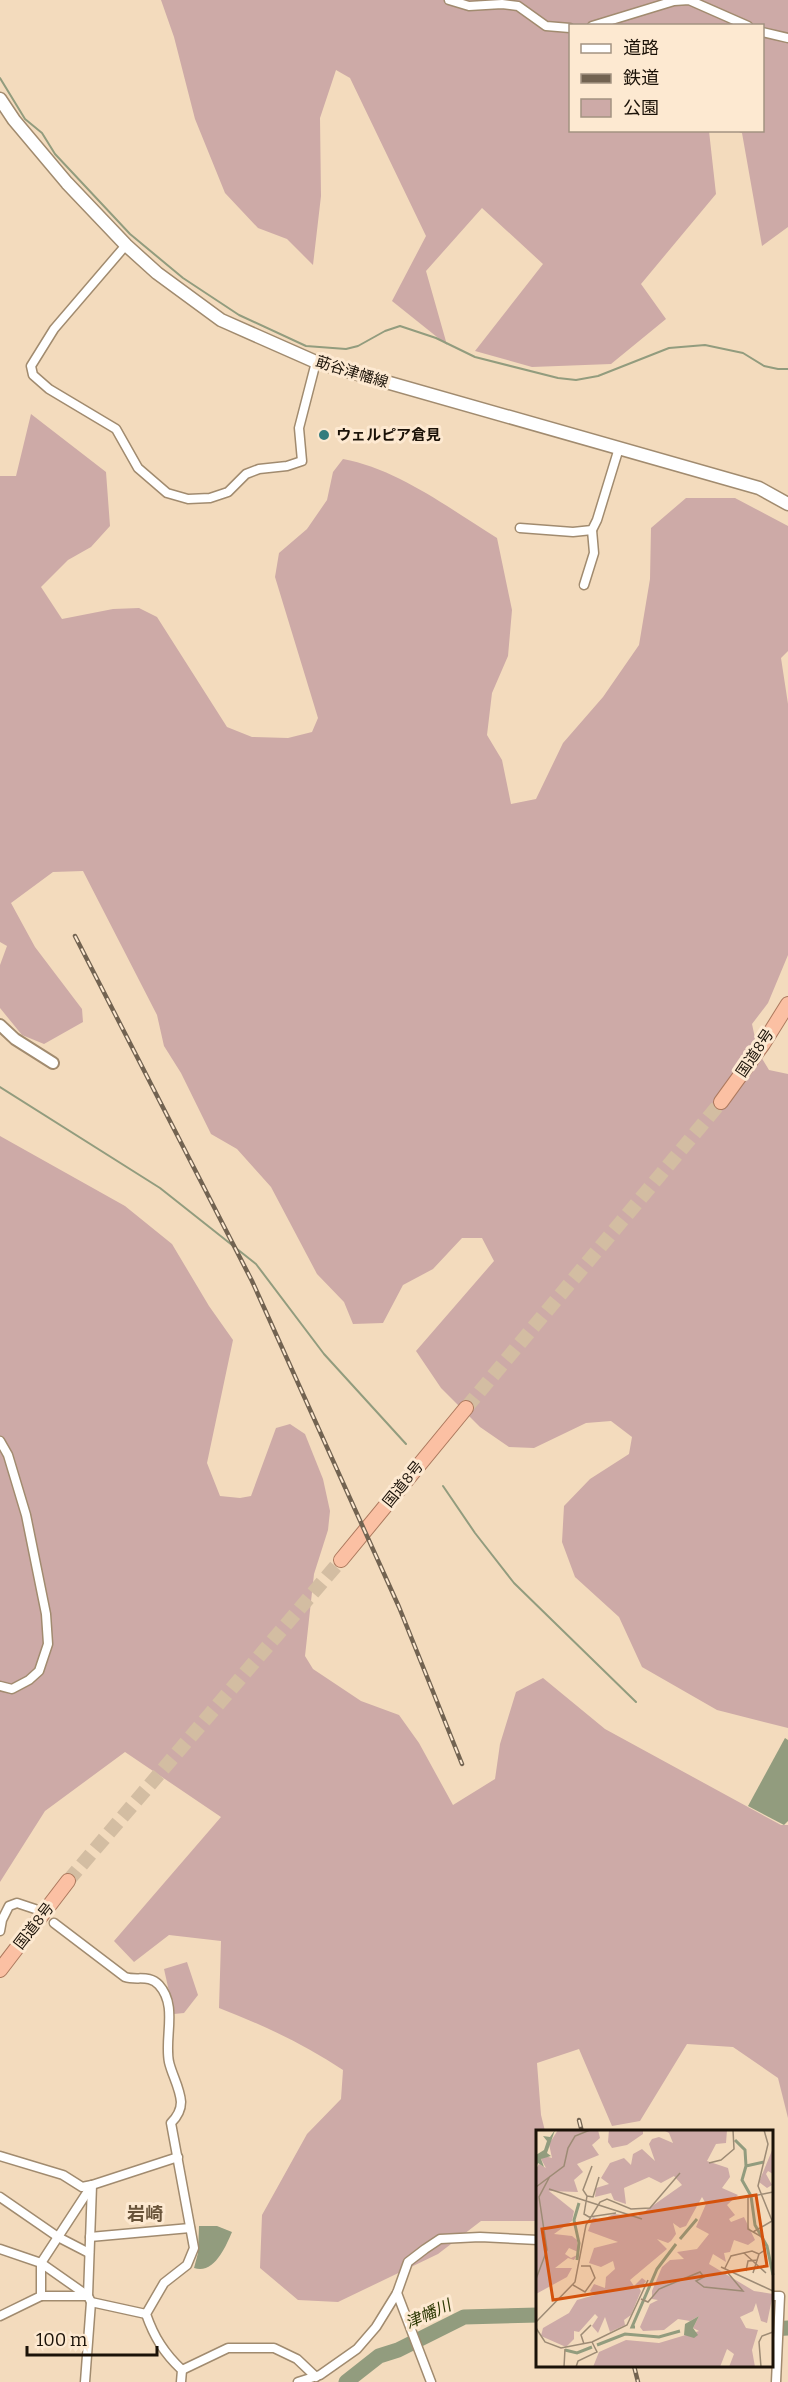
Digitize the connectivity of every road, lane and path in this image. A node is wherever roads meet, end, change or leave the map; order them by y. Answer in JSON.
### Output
{"nodes":[{"id":1,"x":449,"y":0,"type":"edge"},
{"id":2,"x":599,"y":24,"type":"edge"},
{"id":3,"x":743,"y":24,"type":"edge"},
{"id":4,"x":569,"y":28,"type":"edge"},
{"id":5,"x":764,"y":32,"type":"edge"},
{"id":6,"x":788,"y":38,"type":"edge"},
{"id":7,"x":0,"y":99,"type":"edge"},
{"id":8,"x":126,"y":245,"type":"junction"},
{"id":9,"x":316,"y":363,"type":"junction"},
{"id":10,"x":619,"y":448,"type":"junction"},
{"id":11,"x":788,"y":504,"type":"edge"},
{"id":12,"x":520,"y":528,"type":"dead end"},
{"id":13,"x":592,"y":530,"type":"junction"},
{"id":14,"x":584,"y":585,"type":"dead end"},
{"id":15,"x":788,"y":999,"type":"edge"},
{"id":16,"x":788,"y":1004,"type":"edge"},
{"id":17,"x":778,"y":1019,"type":"junction"},
{"id":18,"x":0,"y":1025,"type":"edge"},
{"id":19,"x":53,"y":1063,"type":"dead end"},
{"id":20,"x":721,"y":1102,"type":"tunnel mouth"},
{"id":21,"x":466,"y":1408,"type":"tunnel mouth"},
{"id":22,"x":0,"y":1441,"type":"edge"},
{"id":23,"x":341,"y":1560,"type":"tunnel mouth"},
{"id":24,"x":0,"y":1686,"type":"edge"},
{"id":25,"x":68,"y":1881,"type":"tunnel mouth"},
{"id":26,"x":35,"y":1909,"type":"dead end"},
{"id":27,"x":54,"y":1923,"type":"dead end"},
{"id":28,"x":0,"y":1930,"type":"edge"},
{"id":29,"x":0,"y":1970,"type":"edge"},
{"id":30,"x":0,"y":2156,"type":"edge"},
{"id":31,"x":178,"y":2157,"type":"junction"},
{"id":32,"x":92,"y":2185,"type":"junction"},
{"id":33,"x":0,"y":2197,"type":"edge"},
{"id":34,"x":190,"y":2228,"type":"junction"},
{"id":35,"x":58,"y":2236,"type":"junction"},
{"id":36,"x":90,"y":2238,"type":"junction"},
{"id":37,"x":536,"y":2240,"type":"edge"},
{"id":38,"x":0,"y":2249,"type":"edge"},
{"id":39,"x":89,"y":2253,"type":"junction"},
{"id":40,"x":42,"y":2263,"type":"junction"},
{"id":41,"x":397,"y":2293,"type":"junction"},
{"id":42,"x":41,"y":2296,"type":"junction"},
{"id":43,"x":773,"y":2296,"type":"edge"},
{"id":44,"x":89,"y":2299,"type":"junction"},
{"id":45,"x":146,"y":2314,"type":"junction"},
{"id":46,"x":0,"y":2316,"type":"edge"},
{"id":47,"x":182,"y":2370,"type":"junction"},
{"id":48,"x":316,"y":2377,"type":"junction"},
{"id":49,"x":84,"y":2382,"type":"edge"},
{"id":50,"x":182,"y":2382,"type":"edge"},
{"id":51,"x":298,"y":2382,"type":"edge"},
{"id":52,"x":431,"y":2382,"type":"edge"},
{"id":53,"x":776,"y":2382,"type":"edge"}],
"edges":[{"from":1,"to":4,"type":"street"},
{"from":2,"to":3,"type":"street"},
{"from":5,"to":6,"type":"street"},
{"from":7,"to":8,"type":"main road","name":"莇谷津幡線"},
{"from":8,"to":9,"type":"main road","name":"莇谷津幡線"},
{"from":8,"to":9,"type":"street"},
{"from":9,"to":10,"type":"main road","name":"莇谷津幡線"},
{"from":10,"to":11,"type":"main road","name":"莇谷津幡線"},
{"from":10,"to":13,"type":"street"},
{"from":12,"to":13,"type":"street"},
{"from":13,"to":14,"type":"street"},
{"from":15,"to":17,"type":"highway"},
{"from":16,"to":17,"type":"highway","name":"国道8号"},
{"from":17,"to":20,"type":"highway","name":"国道8号"},
{"from":18,"to":19,"type":"street"},
{"from":21,"to":23,"type":"highway","name":"国道8号"},
{"from":22,"to":24,"type":"street"},
{"from":25,"to":29,"type":"highway","name":"国道8号"},
{"from":26,"to":28,"type":"street"},
{"from":27,"to":31,"type":"street"},
{"from":30,"to":32,"type":"street"},
{"from":31,"to":32,"type":"street"},
{"from":31,"to":34,"type":"street"},
{"from":32,"to":35,"type":"street"},
{"from":32,"to":36,"type":"street"},
{"from":33,"to":35,"type":"street"},
{"from":34,"to":36,"type":"street"},
{"from":34,"to":45,"type":"street"},
{"from":35,"to":39,"type":"street"},
{"from":35,"to":40,"type":"street"},
{"from":36,"to":39,"type":"street"},
{"from":37,"to":41,"type":"street"},
{"from":38,"to":40,"type":"street"},
{"from":39,"to":44,"type":"street"},
{"from":40,"to":42,"type":"street"},
{"from":40,"to":44,"type":"street"},
{"from":41,"to":48,"type":"street"},
{"from":41,"to":52,"type":"street"},
{"from":42,"to":44,"type":"street"},
{"from":42,"to":46,"type":"street"},
{"from":43,"to":53,"type":"street"},
{"from":44,"to":45,"type":"street"},
{"from":44,"to":49,"type":"street"},
{"from":45,"to":47,"type":"street"},
{"from":47,"to":48,"type":"street"},
{"from":47,"to":50,"type":"street"},
{"from":48,"to":51,"type":"street"}]}
